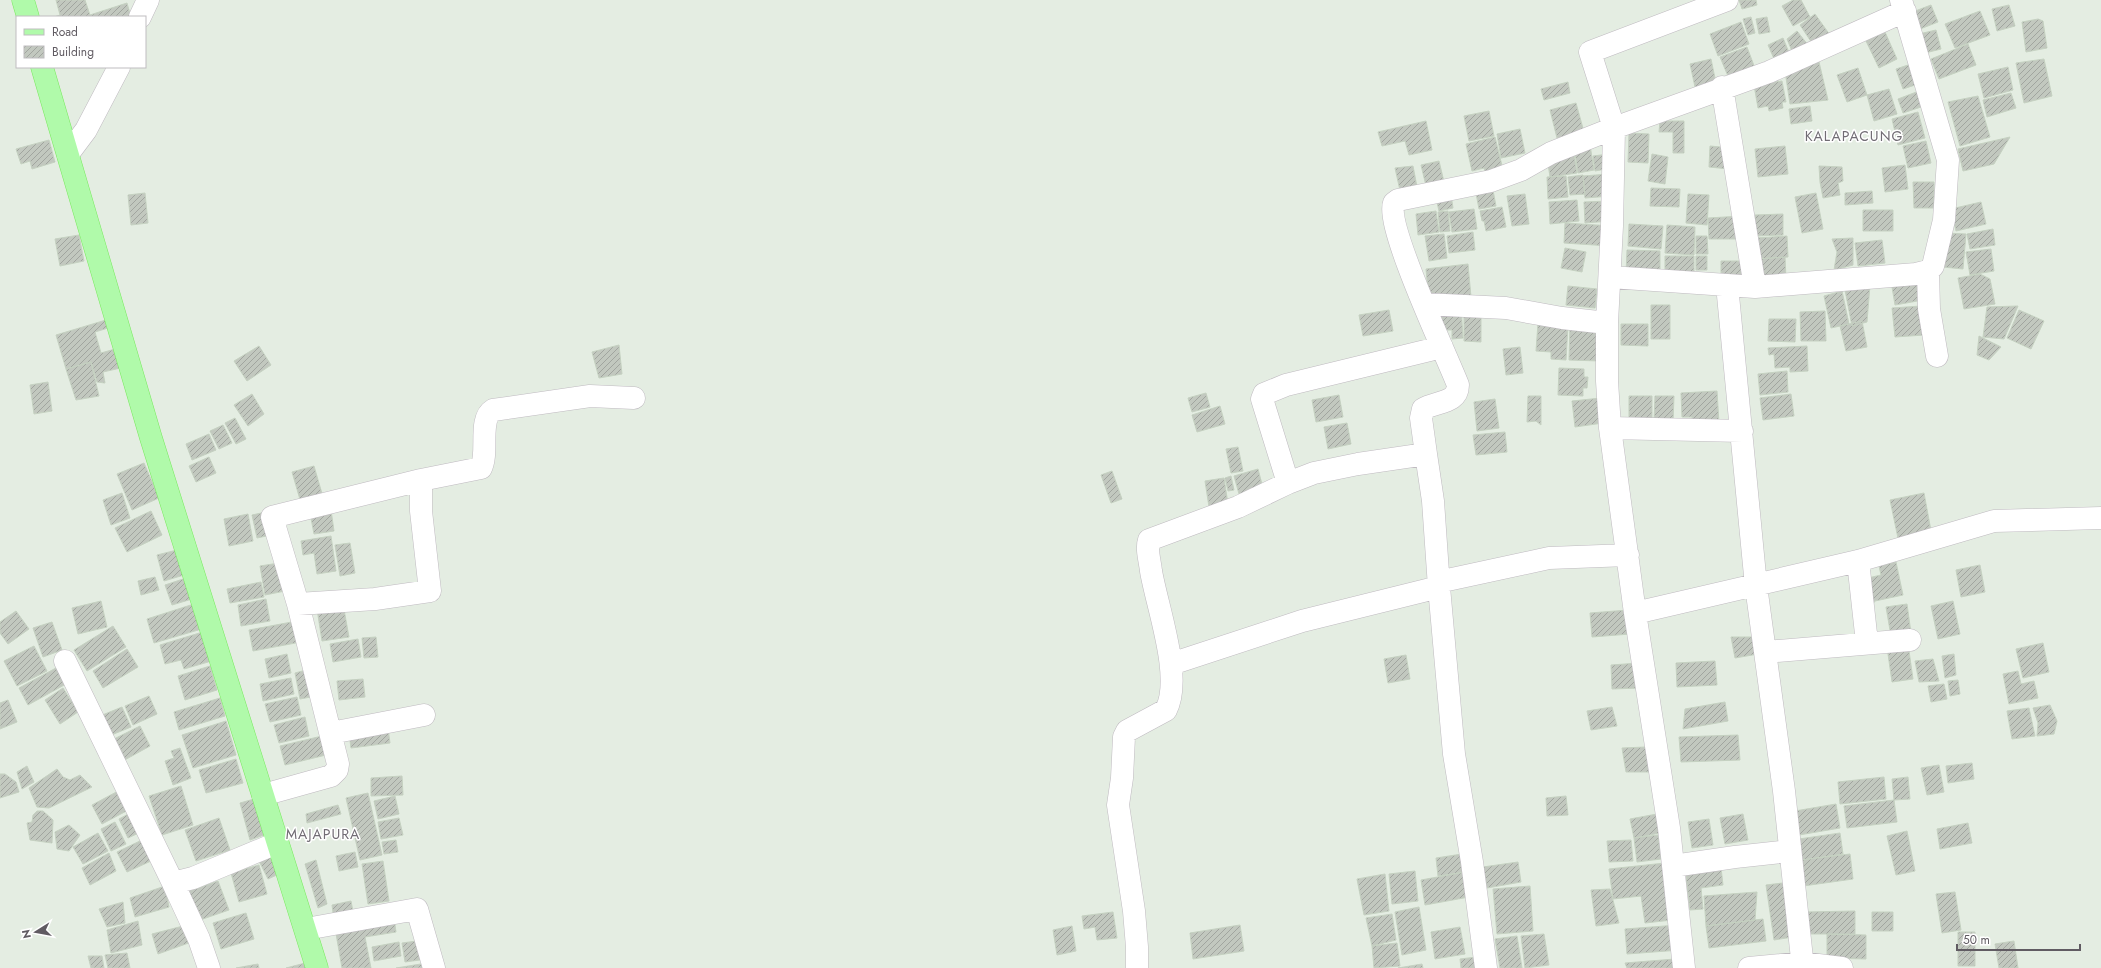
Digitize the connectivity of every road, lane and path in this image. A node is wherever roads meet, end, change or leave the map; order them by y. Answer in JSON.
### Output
{"nodes":[{"id":1,"x":23,"y":0,"type":"edge"},
{"id":2,"x":148,"y":0,"type":"edge"},
{"id":3,"x":1727,"y":0,"type":"edge"},
{"id":4,"x":1903,"y":5,"type":"edge"},
{"id":5,"x":28,"y":16,"type":"edge"},
{"id":6,"x":140,"y":16,"type":"edge"},
{"id":7,"x":42,"y":68,"type":"edge"},
{"id":8,"x":118,"y":68,"type":"edge"},
{"id":9,"x":1722,"y":87,"type":"junction"},
{"id":10,"x":1614,"y":128,"type":"junction"},
{"id":11,"x":68,"y":154,"type":"junction"},
{"id":12,"x":1928,"y":271,"type":"junction"},
{"id":13,"x":1610,"y":277,"type":"junction"},
{"id":14,"x":1727,"y":285,"type":"junction"},
{"id":15,"x":1755,"y":287,"type":"junction"},
{"id":16,"x":1424,"y":304,"type":"junction"},
{"id":17,"x":1606,"y":323,"type":"junction"},
{"id":18,"x":1442,"y":347,"type":"junction"},
{"id":19,"x":1937,"y":356,"type":"dead end"},
{"id":20,"x":634,"y":398,"type":"dead end"},
{"id":21,"x":1610,"y":428,"type":"junction"},
{"id":22,"x":1742,"y":431,"type":"junction"},
{"id":23,"x":1426,"y":454,"type":"junction"},
{"id":24,"x":421,"y":480,"type":"junction"},
{"id":25,"x":1288,"y":483,"type":"junction"},
{"id":26,"x":2101,"y":518,"type":"edge"},
{"id":27,"x":1628,"y":555,"type":"junction"},
{"id":28,"x":1858,"y":561,"type":"junction"},
{"id":29,"x":1438,"y":584,"type":"junction"},
{"id":30,"x":1756,"y":586,"type":"junction"},
{"id":31,"x":298,"y":604,"type":"junction"},
{"id":32,"x":1635,"y":613,"type":"junction"},
{"id":33,"x":1910,"y":640,"type":"dead end"},
{"id":34,"x":1867,"y":643,"type":"junction"},
{"id":35,"x":1765,"y":652,"type":"junction"},
{"id":36,"x":65,"y":661,"type":"dead end"},
{"id":37,"x":1171,"y":664,"type":"junction"},
{"id":38,"x":424,"y":715,"type":"dead end"},
{"id":39,"x":332,"y":733,"type":"junction"},
{"id":40,"x":263,"y":795,"type":"junction"},
{"id":41,"x":277,"y":843,"type":"junction"},
{"id":42,"x":1790,"y":851,"type":"junction"},
{"id":43,"x":1673,"y":866,"type":"junction"},
{"id":44,"x":173,"y":883,"type":"junction"},
{"id":45,"x":306,"y":929,"type":"junction"},
{"id":46,"x":1803,"y":966,"type":"edge"},
{"id":47,"x":209,"y":968,"type":"edge"},
{"id":48,"x":317,"y":968,"type":"edge"},
{"id":49,"x":434,"y":968,"type":"edge"},
{"id":50,"x":1137,"y":968,"type":"edge"},
{"id":51,"x":1486,"y":968,"type":"edge"},
{"id":52,"x":1684,"y":968,"type":"edge"},
{"id":53,"x":1749,"y":968,"type":"edge"},
{"id":54,"x":1842,"y":968,"type":"edge"}],
"edges":[{"from":1,"to":5,"type":"main road"},
{"from":2,"to":6,"type":"street"},
{"from":3,"to":10,"type":"street"},
{"from":4,"to":9,"type":"street"},
{"from":4,"to":12,"type":"street"},
{"from":7,"to":11,"type":"main road"},
{"from":8,"to":11,"type":"street"},
{"from":9,"to":10,"type":"street"},
{"from":9,"to":15,"type":"street"},
{"from":10,"to":13,"type":"street"},
{"from":10,"to":16,"type":"street"},
{"from":11,"to":40,"type":"main road"},
{"from":12,"to":15,"type":"street"},
{"from":12,"to":19,"type":"street"},
{"from":13,"to":14,"type":"street"},
{"from":13,"to":17,"type":"street"},
{"from":14,"to":15,"type":"street"},
{"from":14,"to":22,"type":"street"},
{"from":16,"to":17,"type":"street"},
{"from":16,"to":18,"type":"street"},
{"from":17,"to":21,"type":"street"},
{"from":18,"to":23,"type":"street"},
{"from":18,"to":25,"type":"street"},
{"from":20,"to":24,"type":"street"},
{"from":21,"to":22,"type":"street"},
{"from":21,"to":27,"type":"street"},
{"from":22,"to":30,"type":"street"},
{"from":23,"to":25,"type":"street"},
{"from":23,"to":29,"type":"street"},
{"from":24,"to":31,"type":"street"},
{"from":24,"to":31,"type":"street"},
{"from":25,"to":37,"type":"street"},
{"from":26,"to":28,"type":"street"},
{"from":27,"to":29,"type":"street"},
{"from":27,"to":32,"type":"street"},
{"from":28,"to":30,"type":"street"},
{"from":28,"to":34,"type":"street"},
{"from":29,"to":37,"type":"street"},
{"from":29,"to":51,"type":"street"},
{"from":30,"to":32,"type":"street"},
{"from":30,"to":35,"type":"street"},
{"from":31,"to":39,"type":"street"},
{"from":32,"to":43,"type":"street"},
{"from":33,"to":34,"type":"street"},
{"from":34,"to":35,"type":"street"},
{"from":35,"to":42,"type":"street"},
{"from":36,"to":44,"type":"street"},
{"from":37,"to":50,"type":"street"},
{"from":38,"to":39,"type":"street"},
{"from":39,"to":40,"type":"street"},
{"from":40,"to":41,"type":"main road"},
{"from":41,"to":44,"type":"street"},
{"from":41,"to":45,"type":"main road"},
{"from":42,"to":43,"type":"street"},
{"from":42,"to":46,"type":"street"},
{"from":43,"to":52,"type":"street"},
{"from":44,"to":47,"type":"street"},
{"from":45,"to":48,"type":"main road"},
{"from":45,"to":49,"type":"street"},
{"from":46,"to":53,"type":"street"},
{"from":46,"to":54,"type":"street"}]}
